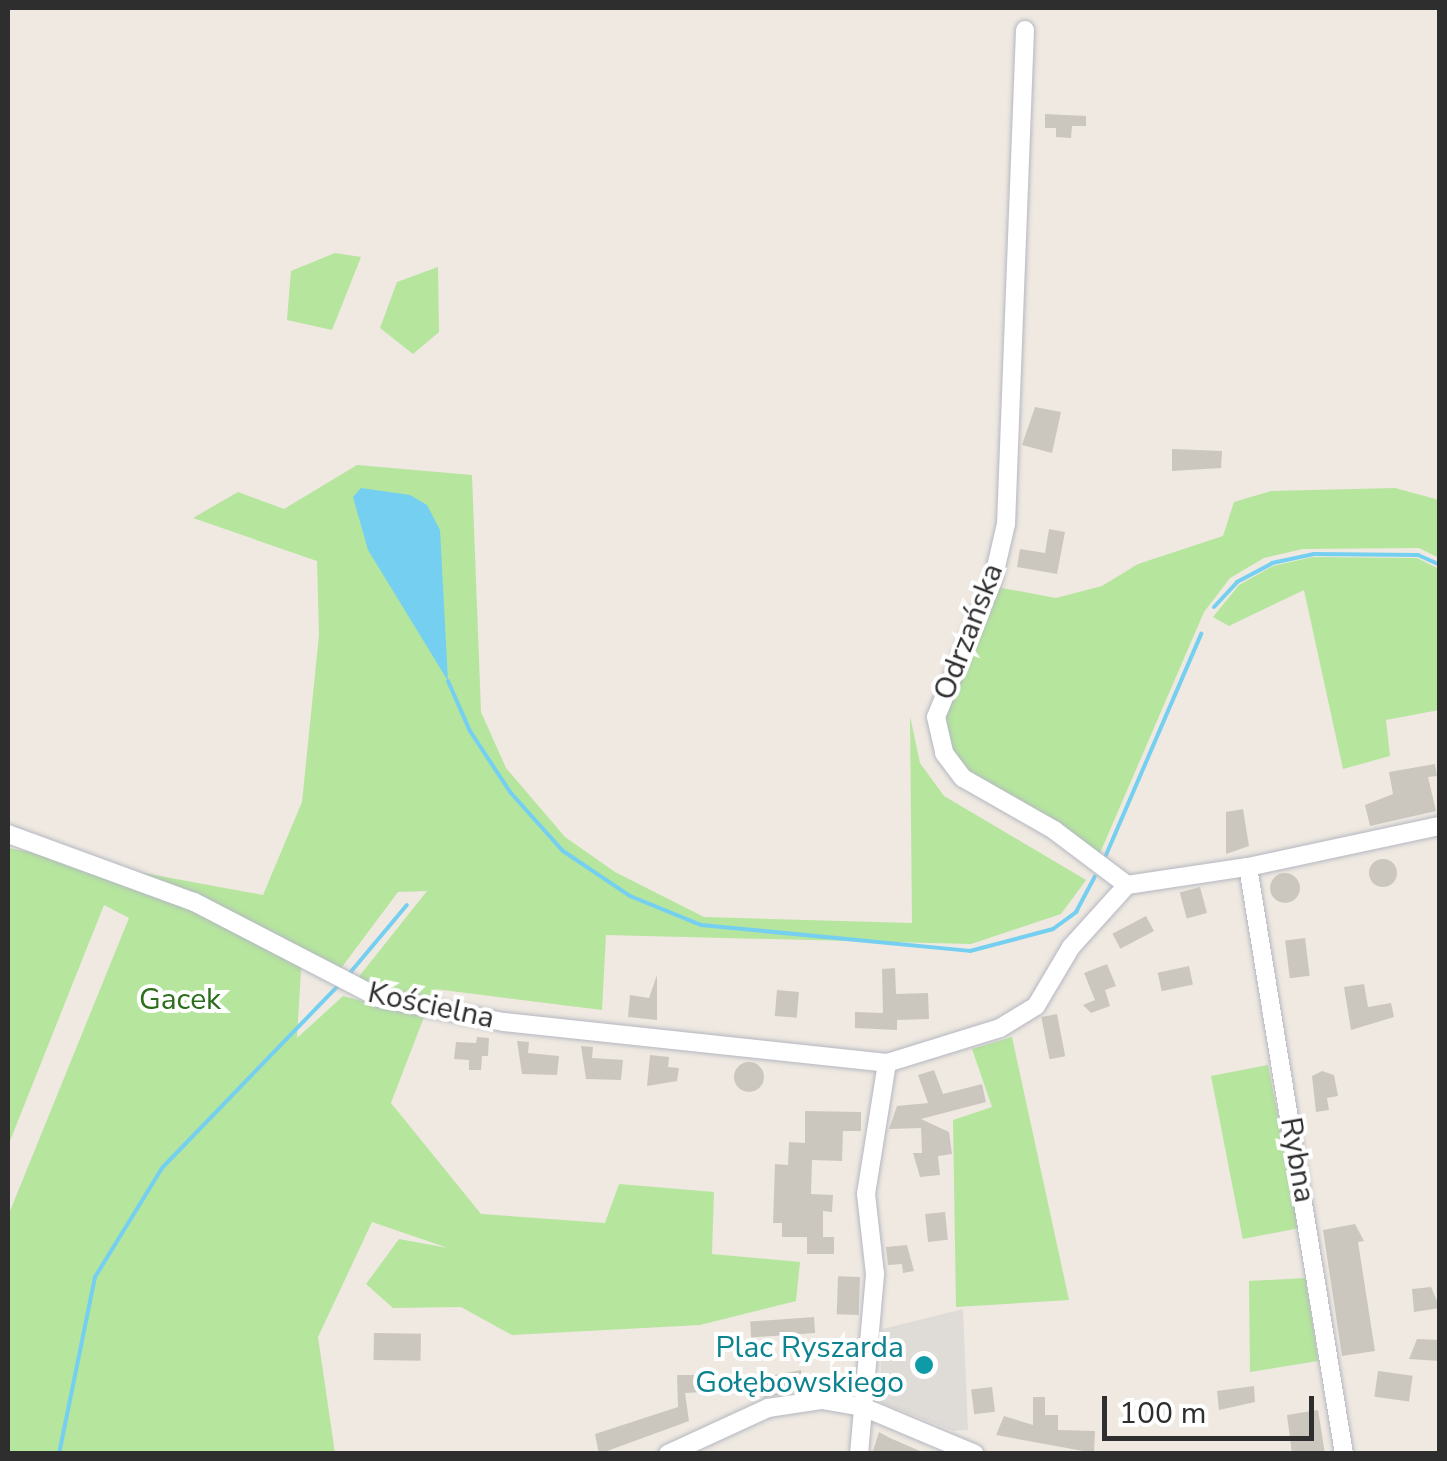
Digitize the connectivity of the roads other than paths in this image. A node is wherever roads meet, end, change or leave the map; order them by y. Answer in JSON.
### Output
{"nodes":[{"id":1,"x":1024,"y":30,"type":"dead end"},
{"id":2,"x":1440,"y":826,"type":"edge"},
{"id":3,"x":8,"y":834,"type":"edge"},
{"id":4,"x":1248,"y":868,"type":"junction"},
{"id":5,"x":1127,"y":885,"type":"junction"},
{"id":6,"x":887,"y":1063,"type":"junction"},
{"id":7,"x":863,"y":1408,"type":"junction"},
{"id":8,"x":668,"y":1454,"type":"edge"},
{"id":9,"x":858,"y":1454,"type":"edge"},
{"id":10,"x":974,"y":1454,"type":"edge"},
{"id":11,"x":1344,"y":1454,"type":"edge"}],
"edges":[{"from":1,"to":5,"type":"street","name":"Odrzańska"},
{"from":2,"to":4,"type":"street"},
{"from":3,"to":6,"type":"street","name":"Kościelna"},
{"from":4,"to":5,"type":"street"},
{"from":4,"to":11,"type":"street","name":"Rybna"},
{"from":5,"to":6,"type":"street"},
{"from":6,"to":7,"type":"street"},
{"from":7,"to":8,"type":"street"},
{"from":7,"to":9,"type":"street"},
{"from":7,"to":10,"type":"street"}]}
